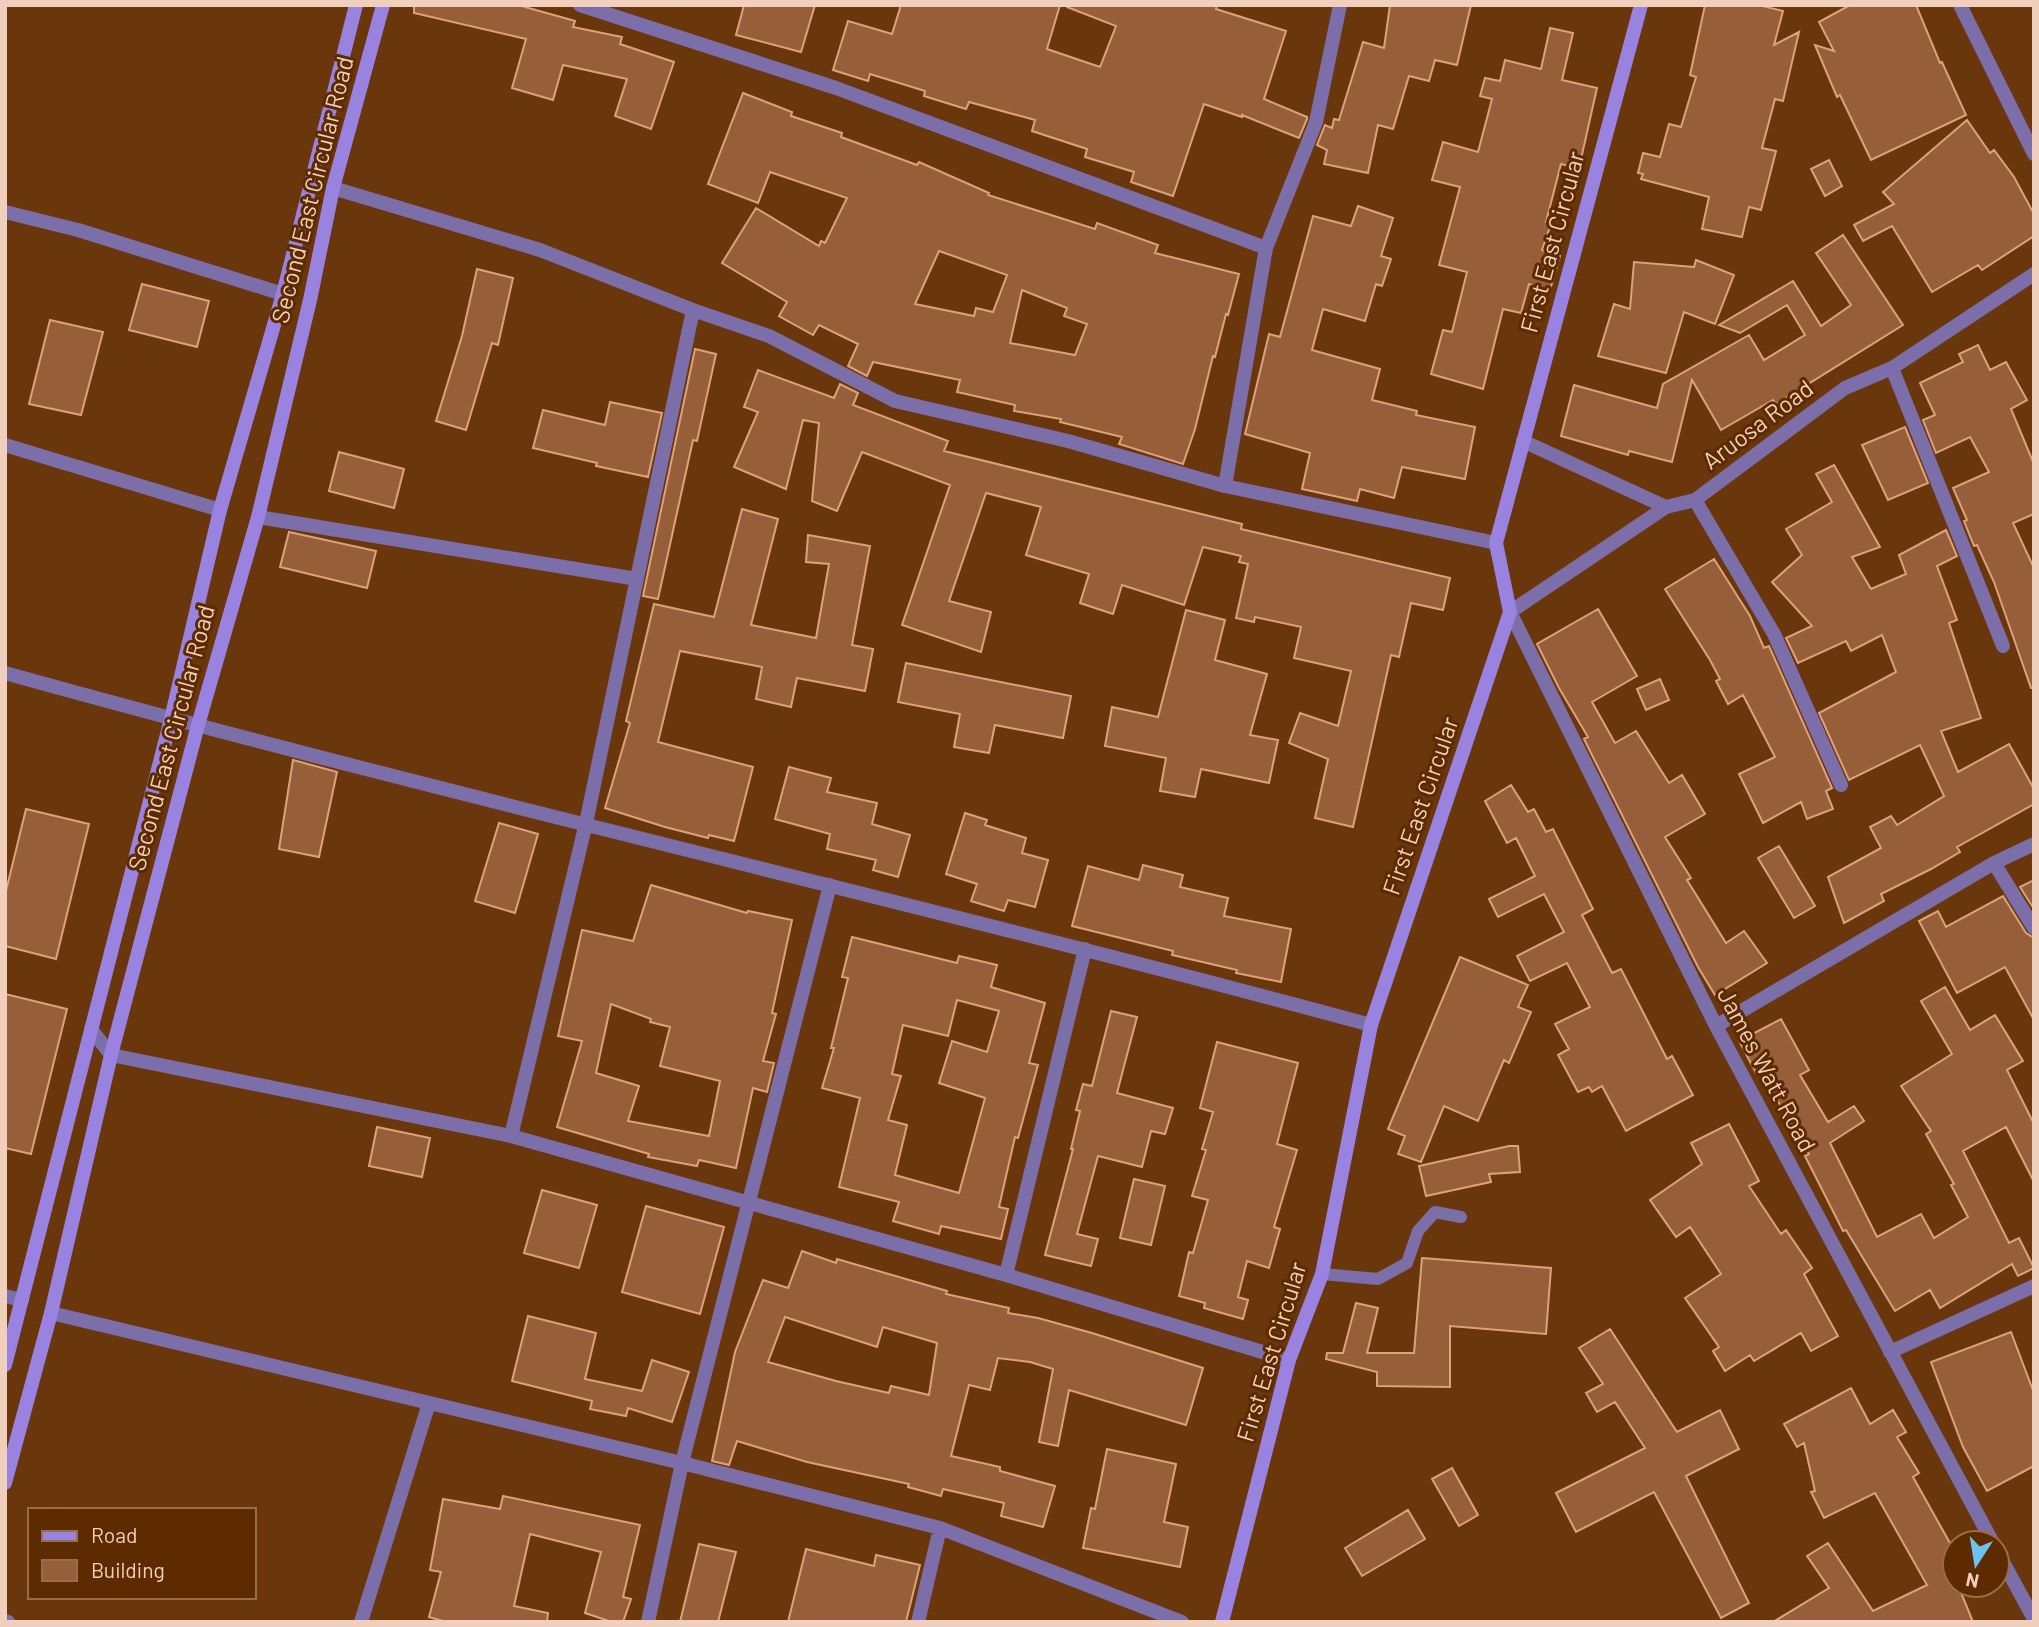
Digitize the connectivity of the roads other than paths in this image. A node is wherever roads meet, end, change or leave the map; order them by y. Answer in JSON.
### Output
{"nodes":[{"id":1,"x":356,"y":5,"type":"edge"},
{"id":2,"x":383,"y":5,"type":"edge"},
{"id":3,"x":580,"y":5,"type":"edge"},
{"id":4,"x":1340,"y":5,"type":"edge"},
{"id":5,"x":1641,"y":5,"type":"edge"},
{"id":6,"x":1960,"y":5,"type":"edge"},
{"id":7,"x":2034,"y":154,"type":"edge"},
{"id":8,"x":333,"y":188,"type":"junction"},
{"id":9,"x":5,"y":212,"type":"edge"},
{"id":10,"x":1266,"y":248,"type":"junction"},
{"id":11,"x":2034,"y":274,"type":"edge"},
{"id":12,"x":283,"y":294,"type":"junction"},
{"id":13,"x":693,"y":310,"type":"junction"},
{"id":14,"x":1892,"y":368,"type":"junction"},
{"id":15,"x":1523,"y":440,"type":"junction"},
{"id":16,"x":5,"y":445,"type":"edge"},
{"id":17,"x":1225,"y":486,"type":"junction"},
{"id":18,"x":1695,"y":500,"type":"junction"},
{"id":19,"x":1666,"y":507,"type":"junction"},
{"id":20,"x":219,"y":510,"type":"junction"},
{"id":21,"x":258,"y":517,"type":"junction"},
{"id":22,"x":1496,"y":543,"type":"junction"},
{"id":23,"x":637,"y":579,"type":"junction"},
{"id":24,"x":1510,"y":612,"type":"junction"},
{"id":25,"x":2003,"y":646,"type":"dead end"},
{"id":26,"x":5,"y":673,"type":"edge"},
{"id":27,"x":171,"y":719,"type":"junction"},
{"id":28,"x":198,"y":725,"type":"junction"},
{"id":29,"x":1841,"y":785,"type":"dead end"},
{"id":30,"x":586,"y":823,"type":"junction"},
{"id":31,"x":2034,"y":844,"type":"edge"},
{"id":32,"x":1994,"y":863,"type":"junction"},
{"id":33,"x":830,"y":884,"type":"junction"},
{"id":34,"x":2034,"y":928,"type":"edge"},
{"id":35,"x":1085,"y":949,"type":"junction"},
{"id":36,"x":1371,"y":1025,"type":"junction"},
{"id":37,"x":1716,"y":1026,"type":"junction"},
{"id":38,"x":92,"y":1029,"type":"junction"},
{"id":39,"x":111,"y":1055,"type":"junction"},
{"id":40,"x":511,"y":1136,"type":"junction"},
{"id":41,"x":750,"y":1204,"type":"junction"},
{"id":42,"x":1461,"y":1217,"type":"dead end"},
{"id":43,"x":1322,"y":1274,"type":"junction"},
{"id":44,"x":1006,"y":1275,"type":"junction"},
{"id":45,"x":2034,"y":1286,"type":"edge"},
{"id":46,"x":5,"y":1296,"type":"edge"},
{"id":47,"x":22,"y":1300,"type":"junction"},
{"id":48,"x":51,"y":1313,"type":"junction"},
{"id":49,"x":1890,"y":1352,"type":"junction"},
{"id":50,"x":1289,"y":1360,"type":"junction"},
{"id":51,"x":5,"y":1364,"type":"edge"},
{"id":52,"x":429,"y":1403,"type":"junction"},
{"id":53,"x":682,"y":1463,"type":"junction"},
{"id":54,"x":5,"y":1483,"type":"edge"},
{"id":55,"x":940,"y":1528,"type":"junction"},
{"id":56,"x":1985,"y":1529,"type":"edge"},
{"id":57,"x":2011,"y":1577,"type":"edge"},
{"id":58,"x":2034,"y":1619,"type":"edge"},
{"id":59,"x":361,"y":1622,"type":"edge"},
{"id":60,"x":648,"y":1622,"type":"edge"},
{"id":61,"x":918,"y":1622,"type":"edge"},
{"id":62,"x":1182,"y":1622,"type":"edge"},
{"id":63,"x":1222,"y":1622,"type":"edge"}],
"edges":[{"from":1,"to":12,"type":"main road","name":"Second East Circular Road"},
{"from":2,"to":8,"type":"main road","name":"Second East Circular Road"},
{"from":3,"to":10,"type":"street"},
{"from":4,"to":10,"type":"street"},
{"from":5,"to":15,"type":"main road","name":"First East Circular"},
{"from":6,"to":7,"type":"street"},
{"from":8,"to":13,"type":"street"},
{"from":8,"to":21,"type":"main road","name":"Second East Circular Road"},
{"from":9,"to":12,"type":"street"},
{"from":10,"to":17,"type":"street"},
{"from":11,"to":14,"type":"street","name":"Aruosa Road"},
{"from":12,"to":20,"type":"main road","name":"Second East Circular Road"},
{"from":13,"to":17,"type":"street"},
{"from":13,"to":23,"type":"street"},
{"from":14,"to":18,"type":"street","name":"Aruosa Road"},
{"from":14,"to":25,"type":"street"},
{"from":15,"to":19,"type":"street"},
{"from":15,"to":22,"type":"main road","name":"First East Circular"},
{"from":16,"to":20,"type":"street"},
{"from":17,"to":22,"type":"street"},
{"from":18,"to":19,"type":"street","name":"Aruosa Road"},
{"from":18,"to":29,"type":"street"},
{"from":19,"to":24,"type":"street","name":"Aruosa Road"},
{"from":20,"to":27,"type":"main road","name":"Second East Circular Road"},
{"from":21,"to":23,"type":"street"},
{"from":21,"to":28,"type":"main road","name":"Second East Circular Road"},
{"from":22,"to":24,"type":"main road","name":"First East Circular"},
{"from":23,"to":30,"type":"street"},
{"from":24,"to":36,"type":"main road","name":"First East Circular"},
{"from":24,"to":37,"type":"street","name":"James Watt Road"},
{"from":26,"to":27,"type":"street"},
{"from":27,"to":28,"type":"street"},
{"from":27,"to":38,"type":"main road","name":"Second East Circular Road"},
{"from":28,"to":30,"type":"street"},
{"from":28,"to":39,"type":"main road","name":"Second East Circular Road"},
{"from":30,"to":33,"type":"street"},
{"from":30,"to":40,"type":"street"},
{"from":31,"to":32,"type":"street"},
{"from":32,"to":34,"type":"street"},
{"from":32,"to":37,"type":"street"},
{"from":33,"to":35,"type":"street"},
{"from":33,"to":41,"type":"street"},
{"from":35,"to":36,"type":"street"},
{"from":35,"to":44,"type":"street"},
{"from":36,"to":43,"type":"main road","name":"First East Circular"},
{"from":37,"to":49,"type":"street","name":"James Watt Road"},
{"from":38,"to":39,"type":"street"},
{"from":38,"to":47,"type":"main road","name":"Second East Circular Road"},
{"from":39,"to":40,"type":"street"},
{"from":39,"to":48,"type":"main road","name":"Second East Circular Road"},
{"from":40,"to":41,"type":"street"},
{"from":41,"to":44,"type":"street"},
{"from":41,"to":53,"type":"street"},
{"from":42,"to":43,"type":"lane"},
{"from":43,"to":50,"type":"main road","name":"First East Circular"},
{"from":44,"to":50,"type":"street"},
{"from":45,"to":49,"type":"street"},
{"from":46,"to":47,"type":"street"},
{"from":47,"to":51,"type":"main road","name":"Second East Circular Road"},
{"from":48,"to":52,"type":"street"},
{"from":48,"to":54,"type":"main road","name":"Second East Circular Road"},
{"from":49,"to":56,"type":"street","name":"James Watt Road"},
{"from":50,"to":63,"type":"main road","name":"First East Circular"},
{"from":52,"to":53,"type":"street"},
{"from":52,"to":59,"type":"street"},
{"from":53,"to":55,"type":"street"},
{"from":53,"to":60,"type":"street"},
{"from":55,"to":61,"type":"street"},
{"from":55,"to":62,"type":"street"},
{"from":57,"to":58,"type":"street"}]}
